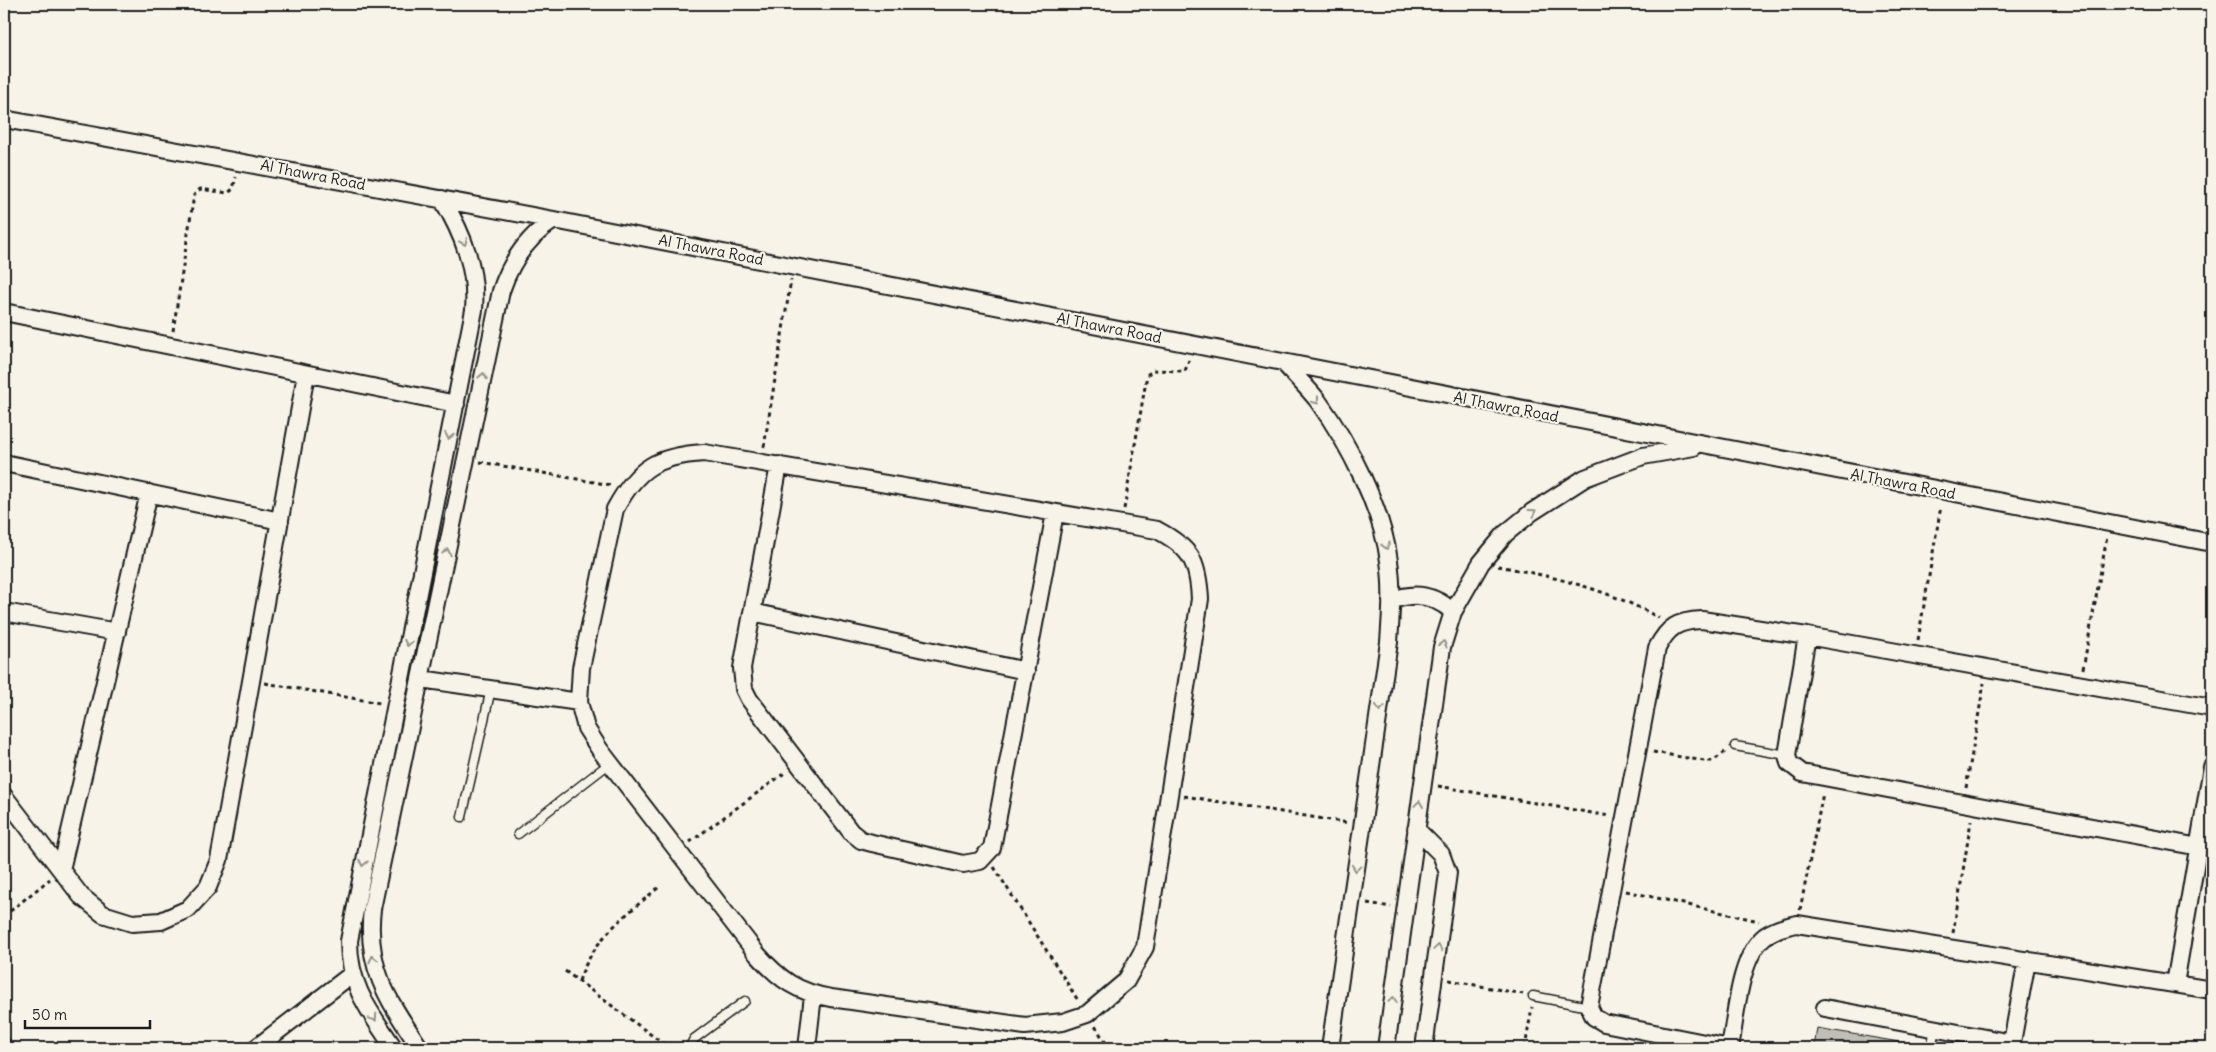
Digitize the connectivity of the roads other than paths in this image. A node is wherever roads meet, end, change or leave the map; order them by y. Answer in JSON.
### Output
{"nodes":[{"id":1,"x":4,"y":119,"type":"edge"},
{"id":2,"x":442,"y":199,"type":"junction"},
{"id":3,"x":554,"y":220,"type":"junction"},
{"id":4,"x":474,"y":310,"type":"junction"},
{"id":5,"x":4,"y":312,"type":"edge"},
{"id":6,"x":496,"y":314,"type":"junction"},
{"id":7,"x":1285,"y":364,"type":"junction"},
{"id":8,"x":306,"y":374,"type":"junction"},
{"id":9,"x":456,"y":404,"type":"junction"},
{"id":10,"x":1705,"y":446,"type":"junction"},
{"id":11,"x":4,"y":462,"type":"edge"},
{"id":12,"x":779,"y":465,"type":"junction"},
{"id":13,"x":149,"y":494,"type":"junction"},
{"id":14,"x":434,"y":512,"type":"junction"},
{"id":15,"x":1055,"y":513,"type":"junction"},
{"id":16,"x":454,"y":516,"type":"junction"},
{"id":17,"x":280,"y":521,"type":"junction"},
{"id":18,"x":2212,"y":543,"type":"edge"},
{"id":19,"x":417,"y":595,"type":"junction"},
{"id":20,"x":436,"y":600,"type":"junction"},
{"id":21,"x":1392,"y":601,"type":"junction"},
{"id":22,"x":4,"y":612,"type":"edge"},
{"id":23,"x":752,"y":612,"type":"junction"},
{"id":24,"x":1453,"y":612,"type":"junction"},
{"id":25,"x":117,"y":632,"type":"junction"},
{"id":26,"x":1807,"y":636,"type":"junction"},
{"id":27,"x":1026,"y":671,"type":"junction"},
{"id":28,"x":421,"y":679,"type":"junction"},
{"id":29,"x":491,"y":689,"type":"junction"},
{"id":30,"x":579,"y":702,"type":"junction"},
{"id":31,"x":2212,"y":708,"type":"edge"},
{"id":32,"x":1735,"y":746,"type":"road end"},
{"id":33,"x":1787,"y":755,"type":"junction"},
{"id":34,"x":610,"y":763,"type":"junction"},
{"id":35,"x":2212,"y":767,"type":"edge"},
{"id":36,"x":4,"y":796,"type":"edge"},
{"id":37,"x":373,"y":815,"type":"junction"},
{"id":38,"x":462,"y":817,"type":"dead end"},
{"id":39,"x":390,"y":821,"type":"junction"},
{"id":40,"x":1416,"y":829,"type":"junction"},
{"id":41,"x":518,"y":834,"type":"dead end"},
{"id":42,"x":2199,"y":847,"type":"junction"},
{"id":43,"x":61,"y":870,"type":"junction"},
{"id":44,"x":2027,"y":960,"type":"junction"},
{"id":45,"x":352,"y":974,"type":"junction"},
{"id":46,"x":2176,"y":984,"type":"junction"},
{"id":47,"x":2212,"y":990,"type":"edge"},
{"id":48,"x":813,"y":995,"type":"junction"},
{"id":49,"x":1534,"y":996,"type":"road end"},
{"id":50,"x":745,"y":1001,"type":"dead end"},
{"id":51,"x":1590,"y":1007,"type":"junction"},
{"id":52,"x":1825,"y":1008,"type":"dead end"},
{"id":53,"x":1935,"y":1029,"type":"junction"},
{"id":54,"x":2011,"y":1046,"type":"edge"},
{"id":55,"x":256,"y":1048,"type":"edge"},
{"id":56,"x":394,"y":1048,"type":"edge"},
{"id":57,"x":420,"y":1048,"type":"edge"},
{"id":58,"x":689,"y":1048,"type":"edge"},
{"id":59,"x":807,"y":1048,"type":"edge"},
{"id":60,"x":1330,"y":1048,"type":"edge"},
{"id":61,"x":1386,"y":1048,"type":"edge"},
{"id":62,"x":1424,"y":1048,"type":"edge"},
{"id":63,"x":1730,"y":1048,"type":"edge"},
{"id":64,"x":1931,"y":1048,"type":"edge"}],
"edges":[{"from":1,"to":2,"type":"street","name":"Al Thawra Road"},
{"from":2,"to":3,"type":"street","name":"Al Thawra Road"},
{"from":2,"to":4,"type":"street","one_way":true},
{"from":3,"to":6,"type":"street"},
{"from":3,"to":7,"type":"street","name":"Al Thawra Road"},
{"from":4,"to":6,"type":"street"},
{"from":4,"to":9,"type":"street"},
{"from":5,"to":8,"type":"street"},
{"from":16,"to":6,"type":"street","one_way":true},
{"from":7,"to":10,"type":"street","name":"Al Thawra Road"},
{"from":7,"to":21,"type":"street","one_way":true},
{"from":8,"to":9,"type":"street"},
{"from":8,"to":17,"type":"street"},
{"from":9,"to":14,"type":"street","one_way":true},
{"from":10,"to":18,"type":"street","name":"Al Thawra Road"},
{"from":24,"to":10,"type":"street","one_way":true},
{"from":11,"to":13,"type":"street"},
{"from":12,"to":15,"type":"street"},
{"from":12,"to":23,"type":"street"},
{"from":12,"to":30,"type":"street"},
{"from":13,"to":17,"type":"street"},
{"from":13,"to":25,"type":"street"},
{"from":14,"to":16,"type":"street"},
{"from":14,"to":19,"type":"street"},
{"from":15,"to":27,"type":"street"},
{"from":15,"to":48,"type":"street"},
{"from":20,"to":16,"type":"street","one_way":true},
{"from":17,"to":43,"type":"street"},
{"from":19,"to":20,"type":"street"},
{"from":19,"to":37,"type":"street","one_way":true},
{"from":20,"to":28,"type":"street"},
{"from":21,"to":24,"type":"street"},
{"from":21,"to":60,"type":"street","one_way":true},
{"from":22,"to":25,"type":"street"},
{"from":23,"to":27,"type":"street"},
{"from":23,"to":27,"type":"street"},
{"from":40,"to":24,"type":"street","one_way":true},
{"from":25,"to":43,"type":"street"},
{"from":26,"to":31,"type":"street"},
{"from":26,"to":33,"type":"street"},
{"from":26,"to":51,"type":"street"},
{"from":28,"to":29,"type":"street"},
{"from":28,"to":39,"type":"street"},
{"from":29,"to":30,"type":"street"},
{"from":29,"to":38,"type":"lane"},
{"from":30,"to":34,"type":"street"},
{"from":32,"to":33,"type":"lane"},
{"from":33,"to":42,"type":"street"},
{"from":34,"to":41,"type":"lane"},
{"from":34,"to":48,"type":"street"},
{"from":35,"to":42,"type":"street"},
{"from":36,"to":43,"type":"street"},
{"from":37,"to":39,"type":"street"},
{"from":37,"to":45,"type":"street","one_way":true},
{"from":57,"to":39,"type":"street","one_way":true},
{"from":61,"to":40,"type":"street","one_way":true},
{"from":62,"to":40,"type":"street","one_way":true},
{"from":42,"to":46,"type":"street"},
{"from":44,"to":46,"type":"street"},
{"from":44,"to":54,"type":"street"},
{"from":44,"to":63,"type":"street"},
{"from":45,"to":55,"type":"street"},
{"from":45,"to":56,"type":"street","one_way":true},
{"from":46,"to":47,"type":"street"},
{"from":48,"to":59,"type":"street"},
{"from":49,"to":51,"type":"lane"},
{"from":50,"to":58,"type":"lane"},
{"from":51,"to":63,"type":"street"},
{"from":52,"to":53,"type":"street"},
{"from":53,"to":54,"type":"street"},
{"from":53,"to":64,"type":"lane"}]}
